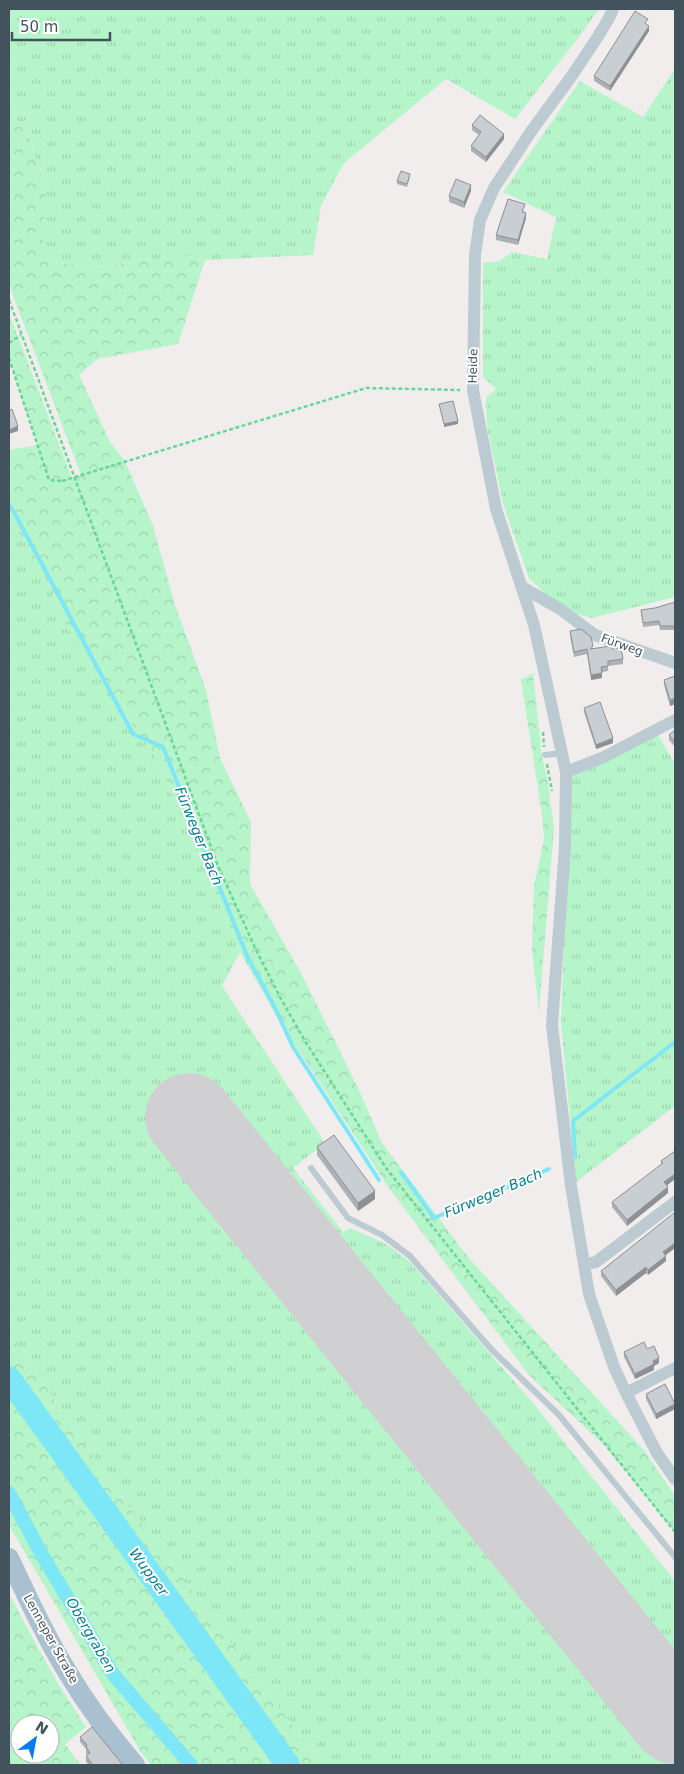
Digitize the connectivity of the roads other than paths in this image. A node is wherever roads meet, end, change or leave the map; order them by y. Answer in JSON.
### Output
{"nodes":[{"id":1,"x":613,"y":9,"type":"edge"},
{"id":2,"x":522,"y":587,"type":"junction"},
{"id":3,"x":675,"y":664,"type":"edge"},
{"id":4,"x":675,"y":720,"type":"edge"},
{"id":5,"x":563,"y":753,"type":"junction"},
{"id":6,"x":545,"y":754,"type":"dead end"},
{"id":7,"x":566,"y":772,"type":"junction"},
{"id":8,"x":311,"y":1168,"type":"dead end"},
{"id":9,"x":675,"y":1202,"type":"edge"},
{"id":10,"x":584,"y":1265,"type":"junction"},
{"id":11,"x":675,"y":1368,"type":"edge"},
{"id":12,"x":626,"y":1394,"type":"junction"},
{"id":13,"x":675,"y":1479,"type":"edge"},
{"id":14,"x":675,"y":1557,"type":"edge"},
{"id":15,"x":9,"y":1558,"type":"edge"},
{"id":16,"x":135,"y":1765,"type":"edge"}],
"edges":[{"from":1,"to":2,"type":"street","name":"Heide"},
{"from":2,"to":3,"type":"street","name":"Fürweg"},
{"from":2,"to":5,"type":"street"},
{"from":4,"to":7,"type":"street"},
{"from":5,"to":6,"type":"lane"},
{"from":5,"to":7,"type":"street"},
{"from":7,"to":10,"type":"street"},
{"from":8,"to":14,"type":"lane"},
{"from":9,"to":10,"type":"street"},
{"from":10,"to":12,"type":"street"},
{"from":11,"to":12,"type":"street"},
{"from":12,"to":13,"type":"street"},
{"from":15,"to":16,"type":"main road","name":"Lenneper Straße"}]}
